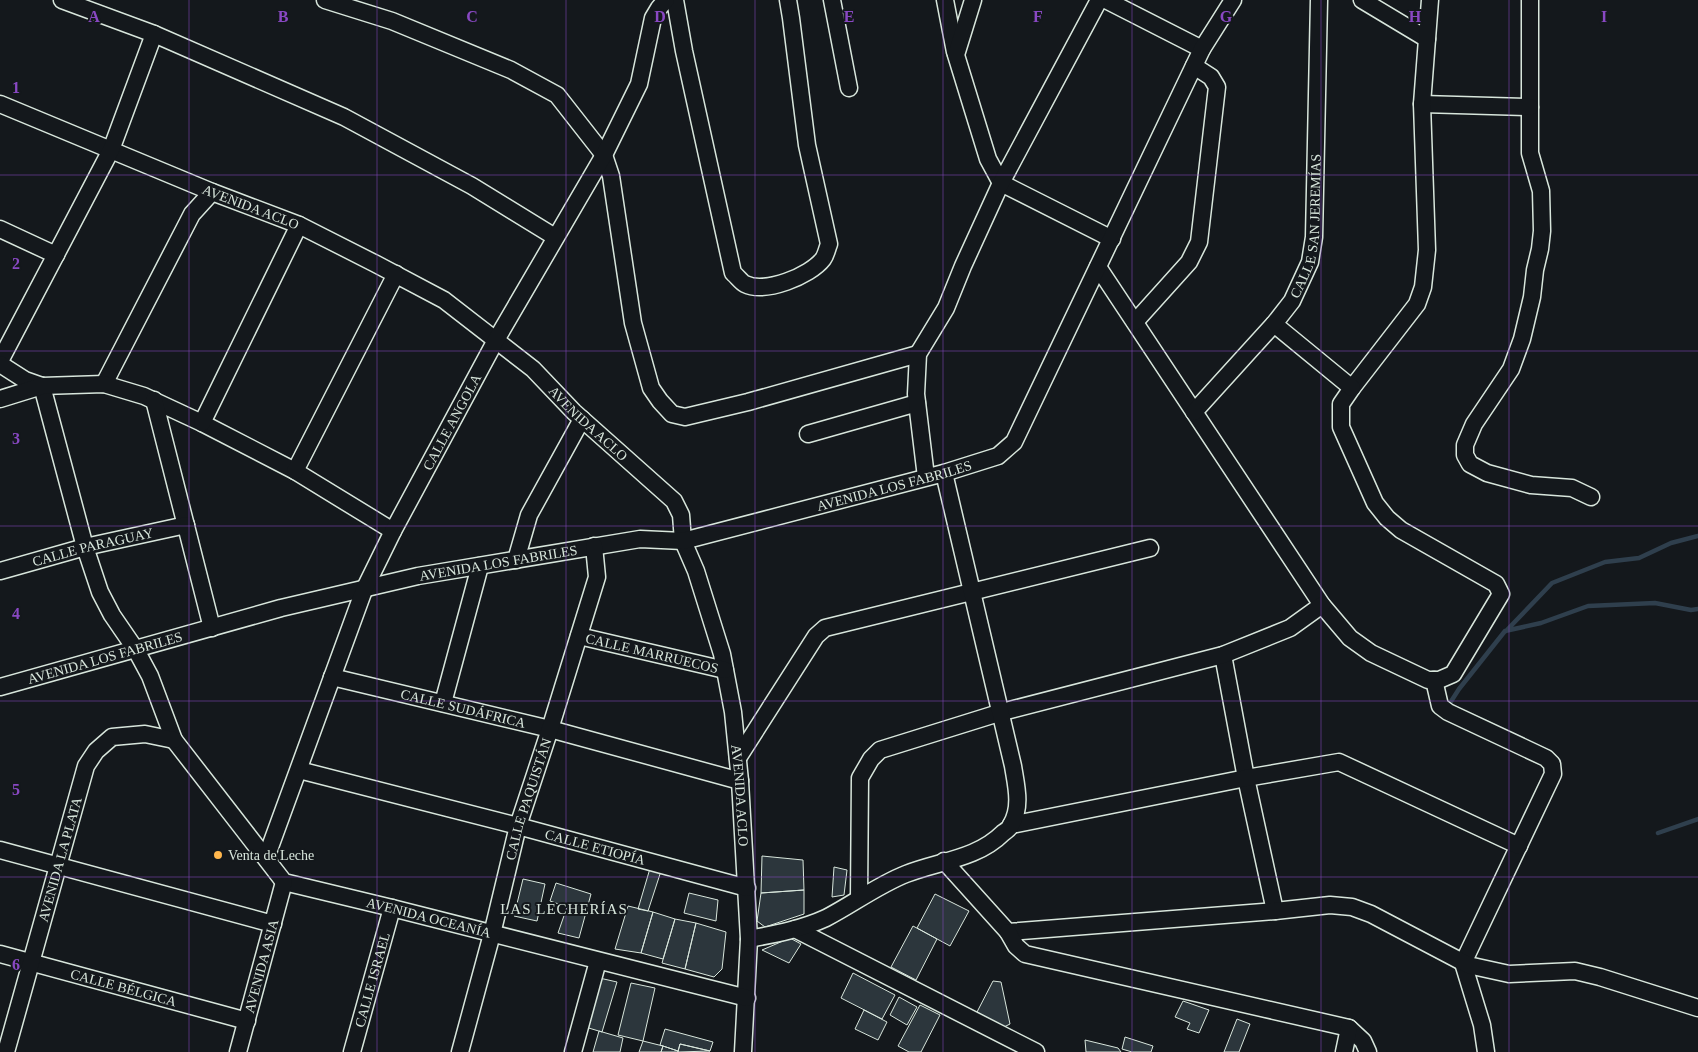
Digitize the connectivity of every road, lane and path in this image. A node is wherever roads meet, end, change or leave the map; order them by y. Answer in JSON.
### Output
{"nodes":[{"id":1,"x":62,"y":0,"type":"edge"},
{"id":2,"x":326,"y":0,"type":"edge"},
{"id":3,"x":666,"y":0,"type":"edge"},
{"id":4,"x":675,"y":0,"type":"edge"},
{"id":5,"x":788,"y":0,"type":"edge"},
{"id":6,"x":832,"y":0,"type":"edge"},
{"id":7,"x":945,"y":0,"type":"edge"},
{"id":8,"x":973,"y":0,"type":"edge"},
{"id":9,"x":1100,"y":0,"type":"edge"},
{"id":10,"x":1106,"y":0,"type":"edge"},
{"id":11,"x":1233,"y":0,"type":"edge"},
{"id":12,"x":1319,"y":0,"type":"edge"},
{"id":13,"x":1362,"y":0,"type":"edge"},
{"id":14,"x":1430,"y":0,"type":"edge"},
{"id":15,"x":1530,"y":0,"type":"edge"},
{"id":16,"x":154,"y":34,"type":"junction"},
{"id":17,"x":1427,"y":39,"type":"junction"},
{"id":18,"x":1202,"y":49,"type":"junction"},
{"id":19,"x":956,"y":55,"type":"junction"},
{"id":20,"x":1194,"y":66,"type":"junction"},
{"id":21,"x":849,"y":88,"type":"dead end"},
{"id":22,"x":0,"y":104,"type":"edge"},
{"id":23,"x":1422,"y":104,"type":"junction"},
{"id":24,"x":1530,"y":107,"type":"junction"},
{"id":25,"x":111,"y":150,"type":"junction"},
{"id":26,"x":604,"y":155,"type":"junction"},
{"id":27,"x":1001,"y":183,"type":"junction"},
{"id":28,"x":212,"y":192,"type":"junction"},
{"id":29,"x":299,"y":226,"type":"junction"},
{"id":30,"x":0,"y":229,"type":"edge"},
{"id":31,"x":555,"y":237,"type":"junction"},
{"id":32,"x":1112,"y":239,"type":"junction"},
{"id":33,"x":56,"y":255,"type":"junction"},
{"id":34,"x":1098,"y":266,"type":"junction"},
{"id":35,"x":396,"y":274,"type":"junction"},
{"id":36,"x":1135,"y":322,"type":"junction"},
{"id":37,"x":1274,"y":324,"type":"junction"},
{"id":38,"x":496,"y":340,"type":"junction"},
{"id":39,"x":918,"y":354,"type":"junction"},
{"id":40,"x":0,"y":362,"type":"edge"},
{"id":41,"x":104,"y":384,"type":"junction"},
{"id":42,"x":42,"y":386,"type":"junction"},
{"id":43,"x":1352,"y":388,"type":"junction"},
{"id":44,"x":0,"y":399,"type":"edge"},
{"id":45,"x":154,"y":400,"type":"junction"},
{"id":46,"x":916,"y":403,"type":"junction"},
{"id":47,"x":1194,"y":412,"type":"junction"},
{"id":48,"x":582,"y":419,"type":"junction"},
{"id":49,"x":202,"y":423,"type":"junction"},
{"id":50,"x":808,"y":434,"type":"dead end"},
{"id":51,"x":295,"y":471,"type":"junction"},
{"id":52,"x":944,"y":473,"type":"junction"},
{"id":53,"x":926,"y":478,"type":"junction"},
{"id":54,"x":1591,"y":497,"type":"dead end"},
{"id":55,"x":186,"y":525,"type":"junction"},
{"id":56,"x":393,"y":531,"type":"junction"},
{"id":57,"x":683,"y":541,"type":"junction"},
{"id":58,"x":594,"y":546,"type":"junction"},
{"id":59,"x":85,"y":547,"type":"junction"},
{"id":60,"x":1150,"y":548,"type":"dead end"},
{"id":61,"x":516,"y":560,"type":"junction"},
{"id":62,"x":480,"y":566,"type":"junction"},
{"id":63,"x":0,"y":571,"type":"edge"},
{"id":64,"x":364,"y":590,"type":"junction"},
{"id":65,"x":972,"y":591,"type":"junction"},
{"id":66,"x":1322,"y":605,"type":"junction"},
{"id":67,"x":212,"y":628,"type":"junction"},
{"id":68,"x":579,"y":636,"type":"junction"},
{"id":69,"x":136,"y":650,"type":"junction"},
{"id":70,"x":1223,"y":655,"type":"junction"},
{"id":71,"x":725,"y":670,"type":"junction"},
{"id":72,"x":332,"y":677,"type":"junction"},
{"id":73,"x":1434,"y":680,"type":"junction"},
{"id":74,"x":0,"y":687,"type":"edge"},
{"id":75,"x":443,"y":703,"type":"junction"},
{"id":76,"x":1002,"y":712,"type":"junction"},
{"id":77,"x":550,"y":729,"type":"junction"},
{"id":78,"x":174,"y":740,"type":"junction"},
{"id":79,"x":738,"y":758,"type":"junction"},
{"id":80,"x":299,"y":770,"type":"junction"},
{"id":81,"x":1246,"y":778,"type":"junction"},
{"id":82,"x":740,"y":781,"type":"junction"},
{"id":83,"x":1018,"y":801,"type":"junction"},
{"id":84,"x":1037,"y":820,"type":"junction"},
{"id":85,"x":1011,"y":825,"type":"junction"},
{"id":86,"x":518,"y":826,"type":"junction"},
{"id":87,"x":1519,"y":846,"type":"junction"},
{"id":88,"x":0,"y":850,"type":"edge"},
{"id":89,"x":266,"y":858,"type":"junction"},
{"id":90,"x":944,"y":861,"type":"junction"},
{"id":91,"x":58,"y":865,"type":"junction"},
{"id":92,"x":284,"y":882,"type":"junction"},
{"id":93,"x":747,"y":888,"type":"junction"},
{"id":94,"x":859,"y":898,"type":"junction"},
{"id":95,"x":392,"y":908,"type":"junction"},
{"id":96,"x":1275,"y":911,"type":"junction"},
{"id":97,"x":273,"y":924,"type":"junction"},
{"id":98,"x":795,"y":929,"type":"junction"},
{"id":99,"x":1008,"y":932,"type":"junction"},
{"id":100,"x":492,"y":934,"type":"junction"},
{"id":101,"x":749,"y":939,"type":"junction"},
{"id":102,"x":0,"y":954,"type":"edge"},
{"id":103,"x":598,"y":960,"type":"junction"},
{"id":104,"x":31,"y":963,"type":"junction"},
{"id":105,"x":1463,"y":963,"type":"junction"},
{"id":106,"x":747,"y":998,"type":"junction"},
{"id":107,"x":1698,"y":1008,"type":"edge"},
{"id":108,"x":247,"y":1021,"type":"junction"},
{"id":109,"x":1349,"y":1028,"type":"junction"},
{"id":110,"x":6,"y":1052,"type":"edge"},
{"id":111,"x":238,"y":1052,"type":"edge"},
{"id":112,"x":352,"y":1052,"type":"edge"},
{"id":113,"x":460,"y":1052,"type":"edge"},
{"id":114,"x":573,"y":1052,"type":"edge"},
{"id":115,"x":743,"y":1052,"type":"edge"},
{"id":116,"x":1036,"y":1052,"type":"edge"},
{"id":117,"x":1344,"y":1052,"type":"edge"},
{"id":118,"x":1368,"y":1052,"type":"edge"},
{"id":119,"x":1486,"y":1052,"type":"edge"}],
"edges":[{"from":1,"to":16,"type":"street"},
{"from":2,"to":26,"type":"street"},
{"from":3,"to":26,"type":"street","name":"CALLE ANGOLA"},
{"from":4,"to":5,"type":"street"},
{"from":6,"to":21,"type":"street"},
{"from":7,"to":19,"type":"street"},
{"from":8,"to":19,"type":"street"},
{"from":9,"to":27,"type":"street"},
{"from":10,"to":18,"type":"street"},
{"from":11,"to":18,"type":"street"},
{"from":12,"to":37,"type":"street","name":"CALLE SAN JEREMÍAS"},
{"from":13,"to":17,"type":"street"},
{"from":14,"to":17,"type":"street"},
{"from":15,"to":24,"type":"street"},
{"from":16,"to":25,"type":"street"},
{"from":16,"to":31,"type":"street"},
{"from":17,"to":23,"type":"street"},
{"from":18,"to":20,"type":"street"},
{"from":19,"to":27,"type":"street"},
{"from":20,"to":32,"type":"street"},
{"from":20,"to":36,"type":"street"},
{"from":22,"to":25,"type":"street","name":"AVENIDA ACLO"},
{"from":23,"to":24,"type":"street"},
{"from":23,"to":43,"type":"street"},
{"from":24,"to":54,"type":"street"},
{"from":25,"to":28,"type":"street","name":"AVENIDA ACLO"},
{"from":25,"to":33,"type":"street"},
{"from":26,"to":31,"type":"street","name":"CALLE ANGOLA"},
{"from":26,"to":39,"type":"street"},
{"from":27,"to":32,"type":"street"},
{"from":27,"to":39,"type":"street"},
{"from":28,"to":29,"type":"street","name":"AVENIDA ACLO"},
{"from":28,"to":41,"type":"street"},
{"from":29,"to":35,"type":"street","name":"AVENIDA ACLO"},
{"from":29,"to":49,"type":"street"},
{"from":30,"to":33,"type":"street"},
{"from":31,"to":38,"type":"street","name":"CALLE ANGOLA"},
{"from":32,"to":34,"type":"street"},
{"from":33,"to":40,"type":"street"},
{"from":34,"to":36,"type":"street"},
{"from":34,"to":52,"type":"street","name":"AVENIDA LOS FABRILES"},
{"from":35,"to":38,"type":"street","name":"AVENIDA ACLO"},
{"from":35,"to":51,"type":"street"},
{"from":36,"to":47,"type":"street"},
{"from":37,"to":43,"type":"street"},
{"from":37,"to":47,"type":"street","name":"CALLE SAN JEREMÍAS"},
{"from":38,"to":48,"type":"street","name":"AVENIDA ACLO"},
{"from":38,"to":56,"type":"street","name":"CALLE ANGOLA"},
{"from":39,"to":46,"type":"street"},
{"from":40,"to":42,"type":"street"},
{"from":41,"to":42,"type":"street"},
{"from":41,"to":45,"type":"street"},
{"from":42,"to":44,"type":"street"},
{"from":42,"to":59,"type":"street"},
{"from":43,"to":73,"type":"street"},
{"from":45,"to":49,"type":"street"},
{"from":45,"to":55,"type":"street"},
{"from":46,"to":50,"type":"street"},
{"from":46,"to":53,"type":"street"},
{"from":47,"to":66,"type":"street"},
{"from":48,"to":57,"type":"street","name":"AVENIDA ACLO"},
{"from":48,"to":61,"type":"street"},
{"from":49,"to":51,"type":"street"},
{"from":51,"to":56,"type":"street"},
{"from":52,"to":53,"type":"street","name":"AVENIDA LOS FABRILES"},
{"from":52,"to":65,"type":"street"},
{"from":53,"to":57,"type":"street","name":"AVENIDA LOS FABRILES"},
{"from":55,"to":59,"type":"street","name":"CALLE PARAGUAY"},
{"from":55,"to":67,"type":"street"},
{"from":56,"to":64,"type":"street","name":"CALLE ANGOLA"},
{"from":57,"to":58,"type":"street","name":"AVENIDA LOS FABRILES"},
{"from":57,"to":71,"type":"street","name":"AVENIDA ACLO"},
{"from":58,"to":61,"type":"street","name":"AVENIDA LOS FABRILES"},
{"from":58,"to":68,"type":"street","name":"CALLE PAQUISTÁN"},
{"from":59,"to":63,"type":"street","name":"CALLE PARAGUAY"},
{"from":59,"to":69,"type":"street"},
{"from":60,"to":65,"type":"street"},
{"from":61,"to":62,"type":"street","name":"AVENIDA LOS FABRILES"},
{"from":62,"to":64,"type":"street","name":"AVENIDA LOS FABRILES"},
{"from":62,"to":75,"type":"street"},
{"from":64,"to":67,"type":"street","name":"AVENIDA LOS FABRILES"},
{"from":64,"to":72,"type":"street","name":"CALLE ANGOLA"},
{"from":65,"to":76,"type":"street"},
{"from":65,"to":79,"type":"street"},
{"from":66,"to":70,"type":"street"},
{"from":66,"to":73,"type":"street"},
{"from":67,"to":69,"type":"street","name":"AVENIDA LOS FABRILES"},
{"from":68,"to":71,"type":"street","name":"CALLE MARRUECOS"},
{"from":68,"to":77,"type":"street","name":"CALLE PAQUISTÁN"},
{"from":69,"to":74,"type":"street","name":"AVENIDA LOS FABRILES"},
{"from":69,"to":78,"type":"street"},
{"from":70,"to":76,"type":"street"},
{"from":70,"to":81,"type":"street"},
{"from":71,"to":79,"type":"street","name":"AVENIDA ACLO"},
{"from":72,"to":75,"type":"street","name":"CALLE SUDÁFRICA"},
{"from":72,"to":80,"type":"street","name":"CALLE ANGOLA"},
{"from":73,"to":87,"type":"street"},
{"from":75,"to":77,"type":"street","name":"CALLE SUDÁFRICA"},
{"from":76,"to":83,"type":"street"},
{"from":76,"to":94,"type":"street"},
{"from":77,"to":82,"type":"street","name":"CALLE SUDÁFRICA"},
{"from":77,"to":86,"type":"street","name":"CALLE PAQUISTÁN"},
{"from":78,"to":89,"type":"street"},
{"from":78,"to":91,"type":"street","name":"AVENIDA LA PLATA"},
{"from":79,"to":82,"type":"street","name":"AVENIDA ACLO"},
{"from":80,"to":86,"type":"street","name":"CALLE ETIOPÍA"},
{"from":80,"to":89,"type":"street","name":"CALLE ANGOLA"},
{"from":81,"to":84,"type":"street"},
{"from":81,"to":87,"type":"street"},
{"from":81,"to":96,"type":"street"},
{"from":82,"to":93,"type":"street","name":"AVENIDA ACLO"},
{"from":83,"to":84,"type":"street"},
{"from":83,"to":85,"type":"street"},
{"from":84,"to":85,"type":"street"},
{"from":85,"to":90,"type":"street"},
{"from":86,"to":93,"type":"street","name":"CALLE ETIOPÍA"},
{"from":86,"to":100,"type":"street","name":"CALLE PAQUISTÁN"},
{"from":87,"to":105,"type":"street"},
{"from":88,"to":91,"type":"street"},
{"from":89,"to":92,"type":"street"},
{"from":90,"to":94,"type":"street"},
{"from":90,"to":99,"type":"street"},
{"from":91,"to":97,"type":"street"},
{"from":91,"to":104,"type":"street","name":"AVENIDA LA PLATA"},
{"from":92,"to":95,"type":"street","name":"AVENIDA OCEANÍA"},
{"from":92,"to":97,"type":"street","name":"AVENIDA ASIA"},
{"from":93,"to":101,"type":"street","name":"AVENIDA ACLO"},
{"from":94,"to":98,"type":"street"},
{"from":95,"to":100,"type":"street","name":"AVENIDA OCEANÍA"},
{"from":95,"to":112,"type":"street","name":"CALLE ISRAEL"},
{"from":96,"to":99,"type":"street"},
{"from":96,"to":105,"type":"street"},
{"from":97,"to":108,"type":"street","name":"AVENIDA ASIA"},
{"from":98,"to":101,"type":"street"},
{"from":98,"to":116,"type":"street"},
{"from":99,"to":109,"type":"street"},
{"from":100,"to":103,"type":"street","name":"AVENIDA OCEANÍA"},
{"from":100,"to":113,"type":"street","name":"CALLE PAQUISTÁN"},
{"from":101,"to":106,"type":"street","name":"AVENIDA ACLO"},
{"from":102,"to":104,"type":"street","name":"CALLE BÉLGICA"},
{"from":103,"to":106,"type":"street","name":"AVENIDA OCEANÍA"},
{"from":103,"to":114,"type":"street"},
{"from":104,"to":108,"type":"street","name":"CALLE BÉLGICA"},
{"from":104,"to":110,"type":"street","name":"AVENIDA LA PLATA"},
{"from":105,"to":107,"type":"street"},
{"from":105,"to":119,"type":"street"},
{"from":106,"to":115,"type":"street","name":"AVENIDA ACLO"},
{"from":108,"to":111,"type":"street","name":"AVENIDA ASIA"},
{"from":109,"to":117,"type":"street"},
{"from":109,"to":118,"type":"street"}]}
